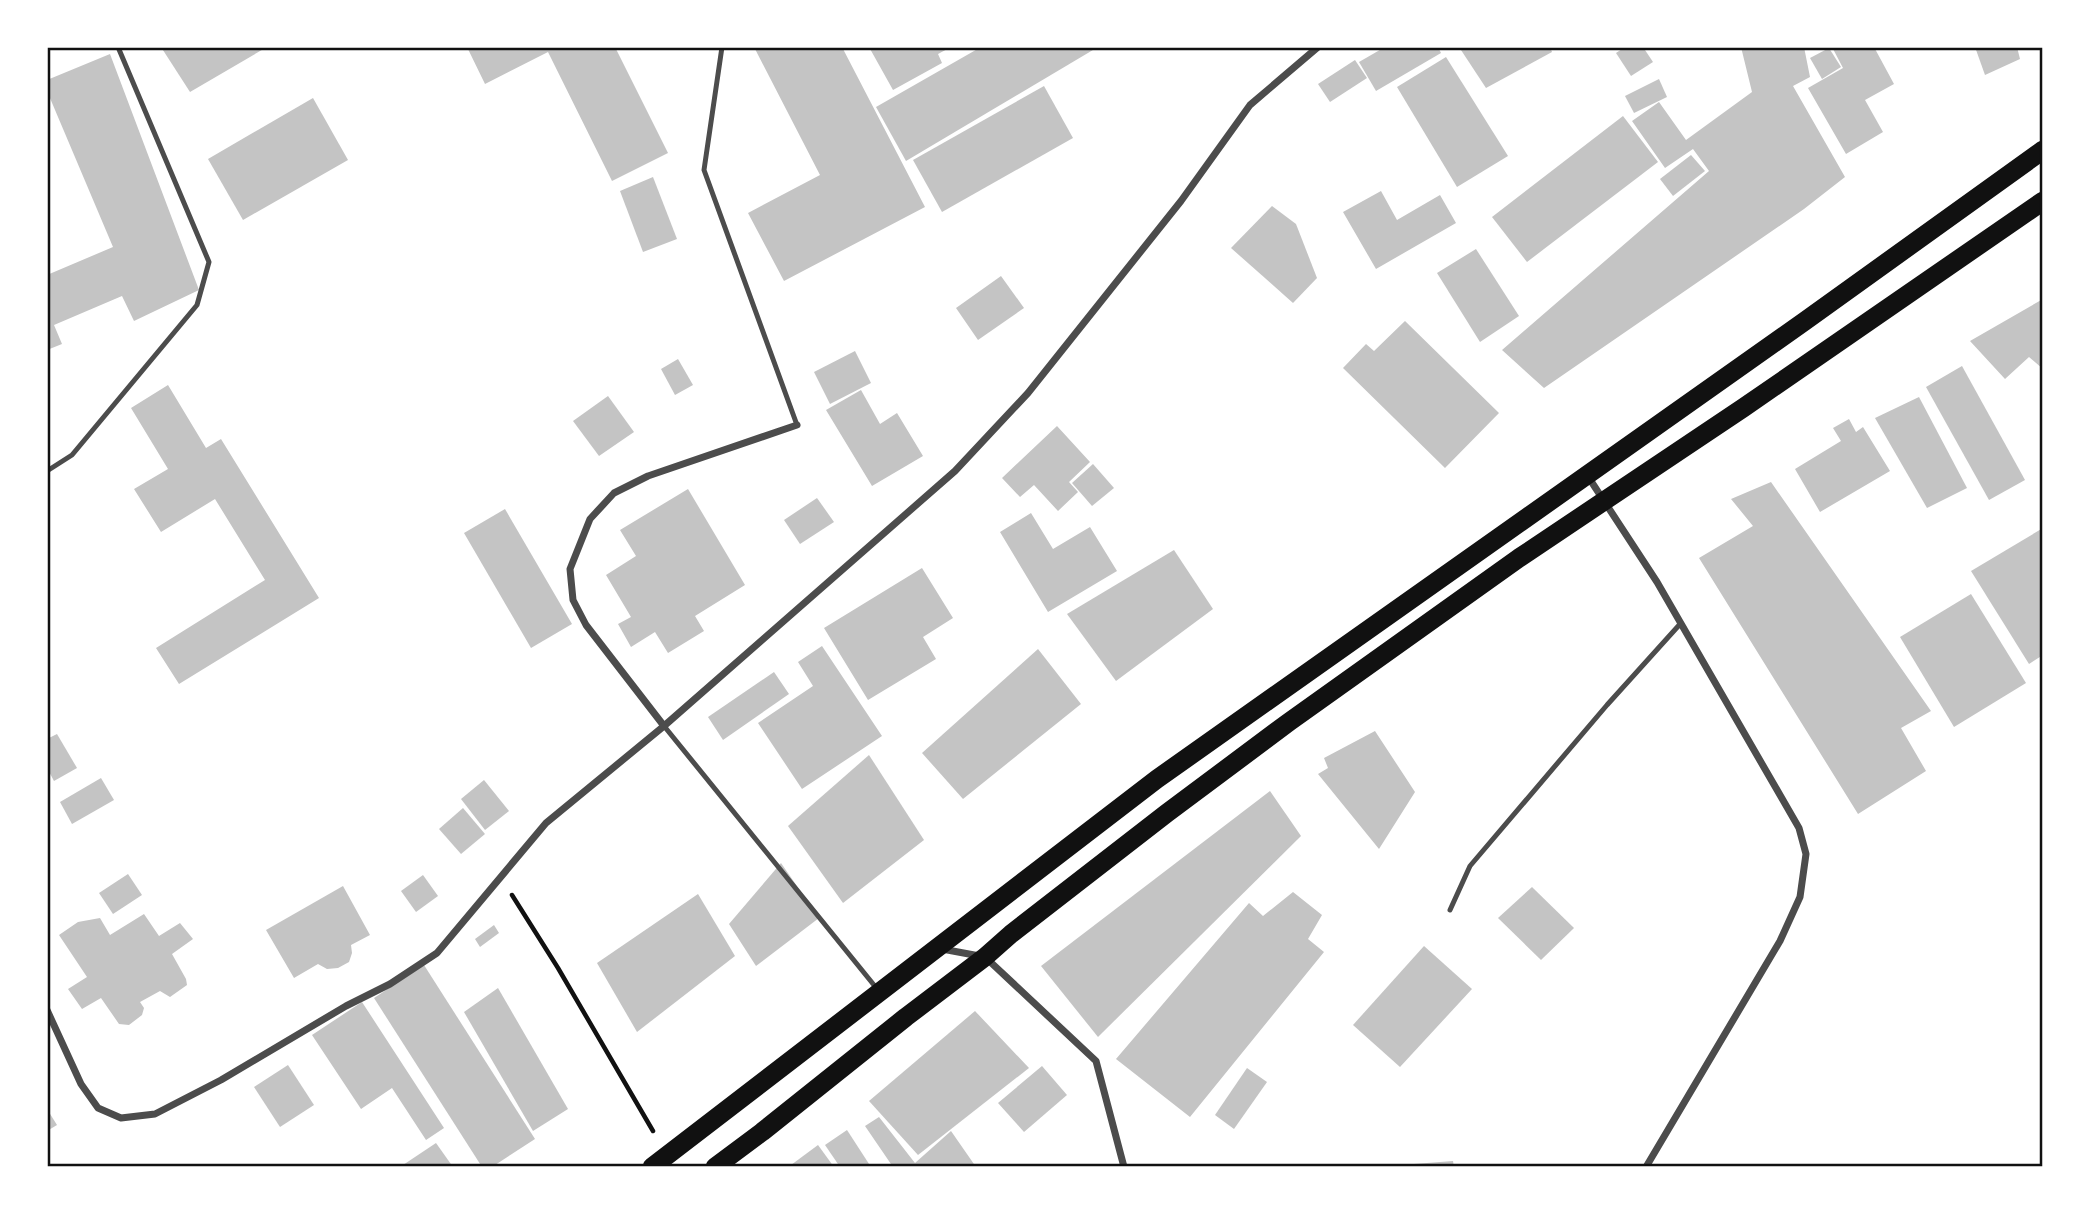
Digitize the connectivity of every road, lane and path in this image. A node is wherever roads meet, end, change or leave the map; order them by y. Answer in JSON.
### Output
{"nodes":[{"id":1,"x":118,"y":47,"type":"edge"},
{"id":2,"x":722,"y":47,"type":"edge"},
{"id":3,"x":1318,"y":47,"type":"edge"},
{"id":4,"x":2043,"y":150,"type":"edge"},
{"id":5,"x":2043,"y":201,"type":"edge"},
{"id":6,"x":797,"y":425,"type":"joint"},
{"id":7,"x":47,"y":471,"type":"edge"},
{"id":8,"x":1586,"y":474,"type":"junction"},
{"id":9,"x":1604,"y":501,"type":"junction"},
{"id":10,"x":1681,"y":623,"type":"junction"},
{"id":11,"x":664,"y":726,"type":"junction"},
{"id":12,"x":500,"y":877,"type":"junction"},
{"id":13,"x":1450,"y":910,"type":"dead end"},
{"id":14,"x":938,"y":948,"type":"junction"},
{"id":15,"x":985,"y":957,"type":"junction"},
{"id":16,"x":880,"y":992,"type":"junction"},
{"id":17,"x":47,"y":1010,"type":"edge"},
{"id":18,"x":660,"y":1161,"type":"edge"},
{"id":19,"x":715,"y":1167,"type":"edge"},
{"id":20,"x":1124,"y":1167,"type":"edge"},
{"id":21,"x":1646,"y":1167,"type":"edge"}],
"edges":[{"from":1,"to":7,"type":"lane"},
{"from":2,"to":6,"type":"lane"},
{"from":3,"to":11,"type":"street"},
{"from":4,"to":8,"type":"highway"},
{"from":5,"to":9,"type":"highway"},
{"from":6,"to":11,"type":"street"},
{"from":8,"to":9,"type":"street"},
{"from":8,"to":14,"type":"highway"},
{"from":9,"to":10,"type":"street"},
{"from":9,"to":15,"type":"highway"},
{"from":10,"to":13,"type":"lane"},
{"from":10,"to":21,"type":"street"},
{"from":11,"to":12,"type":"street"},
{"from":11,"to":16,"type":"lane"},
{"from":12,"to":17,"type":"street"},
{"from":12,"to":18,"type":"path"},
{"from":14,"to":15,"type":"street"},
{"from":14,"to":16,"type":"highway"},
{"from":15,"to":19,"type":"highway"},
{"from":15,"to":20,"type":"street"},
{"from":16,"to":18,"type":"highway"}]}
